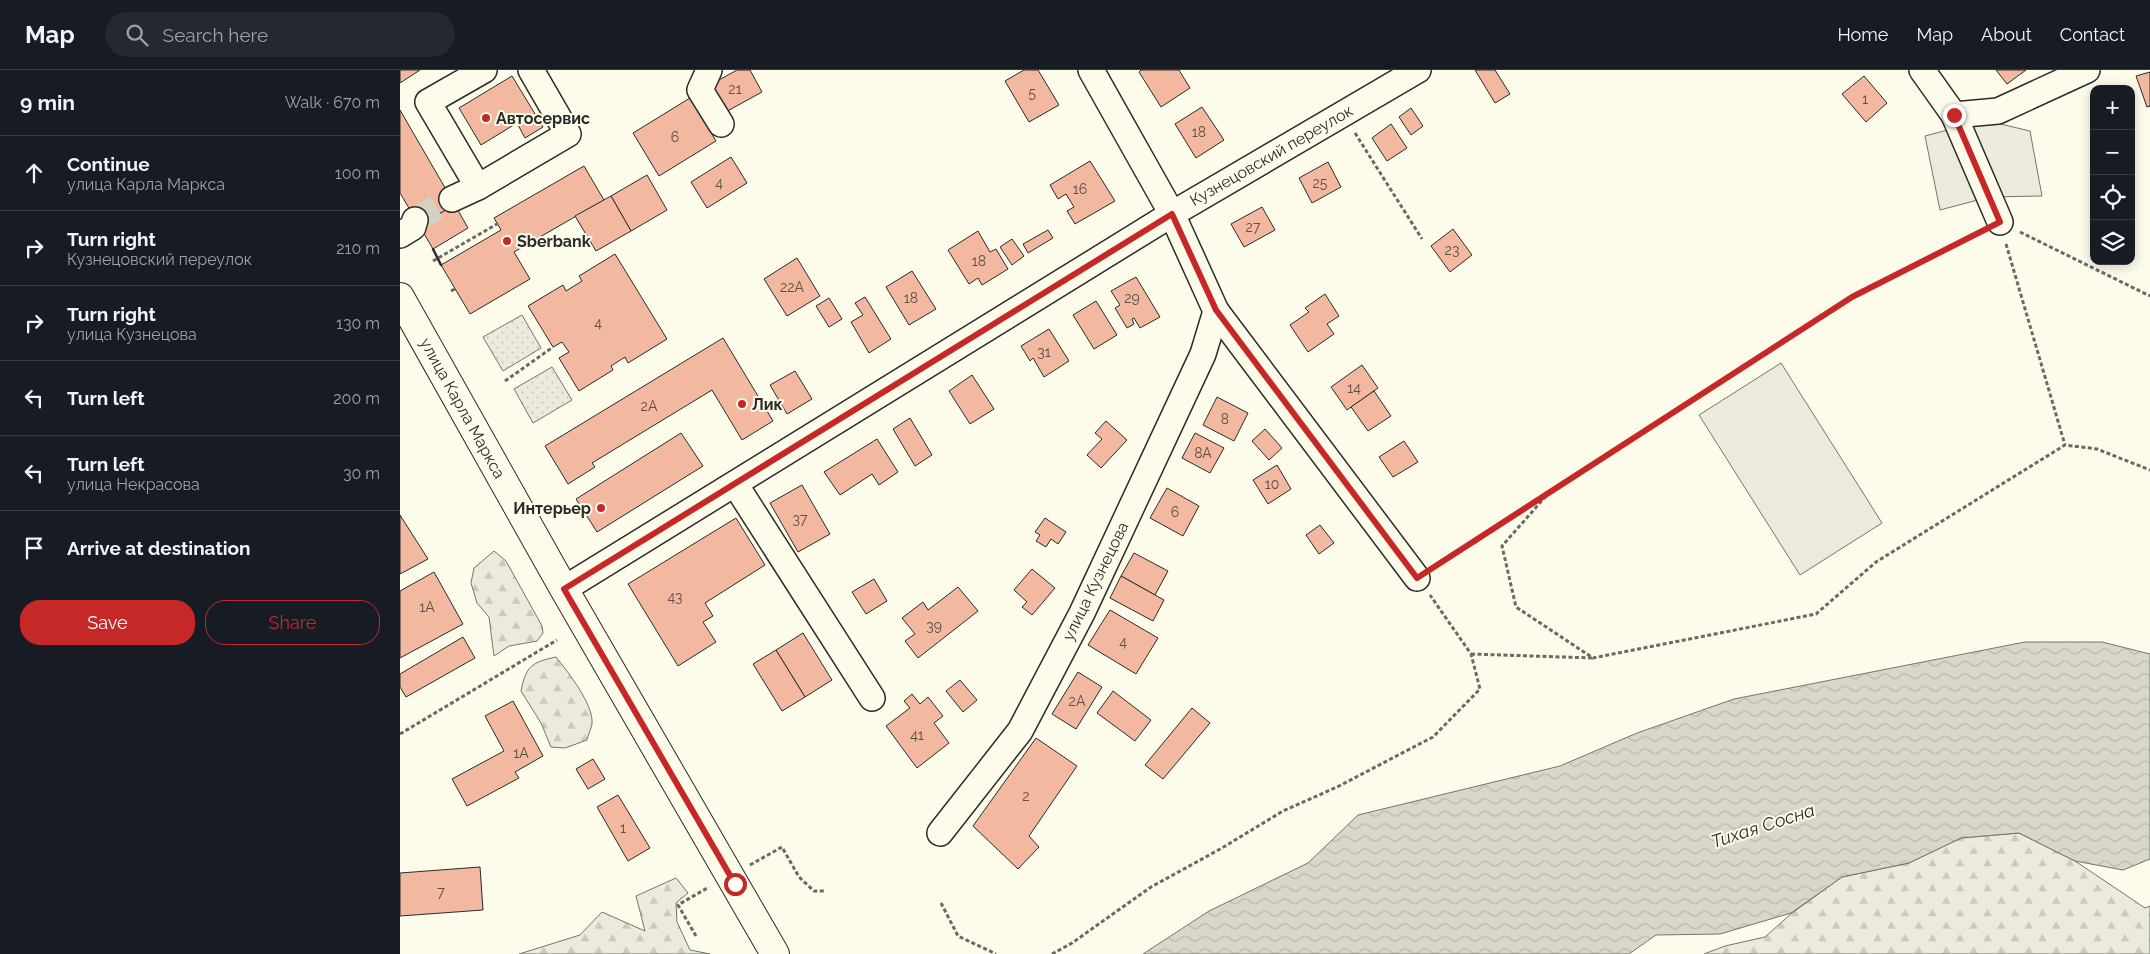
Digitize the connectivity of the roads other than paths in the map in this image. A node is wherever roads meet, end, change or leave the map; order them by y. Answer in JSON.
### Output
{"nodes":[{"id":1,"x":484,"y":70,"type":"edge"},
{"id":2,"x":531,"y":70,"type":"edge"},
{"id":3,"x":709,"y":70,"type":"edge"},
{"id":4,"x":1091,"y":70,"type":"edge"},
{"id":5,"x":1418,"y":70,"type":"edge"},
{"id":6,"x":1922,"y":70,"type":"edge"},
{"id":7,"x":2087,"y":70,"type":"edge"},
{"id":8,"x":1954,"y":115,"type":"junction"},
{"id":9,"x":721,"y":124,"type":"dead end"},
{"id":10,"x":478,"y":187,"type":"junction"},
{"id":11,"x":452,"y":199,"type":"tunnel mouth"},
{"id":12,"x":1172,"y":214,"type":"junction"},
{"id":13,"x":2000,"y":222,"type":"road end"},
{"id":14,"x":400,"y":297,"type":"edge"},
{"id":15,"x":1216,"y":310,"type":"junction"},
{"id":16,"x":735,"y":484,"type":"junction"},
{"id":17,"x":1417,"y":578,"type":"road end"},
{"id":18,"x":564,"y":589,"type":"junction"},
{"id":19,"x":872,"y":698,"type":"dead end"},
{"id":20,"x":940,"y":833,"type":"dead end"},
{"id":21,"x":775,"y":954,"type":"edge"}],
"edges":[{"from":1,"to":10,"type":"street"},
{"from":2,"to":10,"type":"street"},
{"from":3,"to":9,"type":"street"},
{"from":4,"to":12,"type":"street"},
{"from":5,"to":12,"type":"street","name":"Кузнецовский переулок"},
{"from":6,"to":8,"type":"street"},
{"from":7,"to":8,"type":"street"},
{"from":8,"to":13,"type":"street"},
{"from":10,"to":11,"type":"street"},
{"from":12,"to":15,"type":"street"},
{"from":12,"to":16,"type":"street","name":"Кузнецовский переулок"},
{"from":14,"to":18,"type":"main road","name":"улица Карла Маркса"},
{"from":15,"to":17,"type":"street"},
{"from":15,"to":20,"type":"street","name":"улица Кузнецова"},
{"from":16,"to":18,"type":"street","name":"Кузнецовский переулок"},
{"from":16,"to":19,"type":"street"},
{"from":18,"to":21,"type":"main road","name":"улица Карла Маркса"}]}
